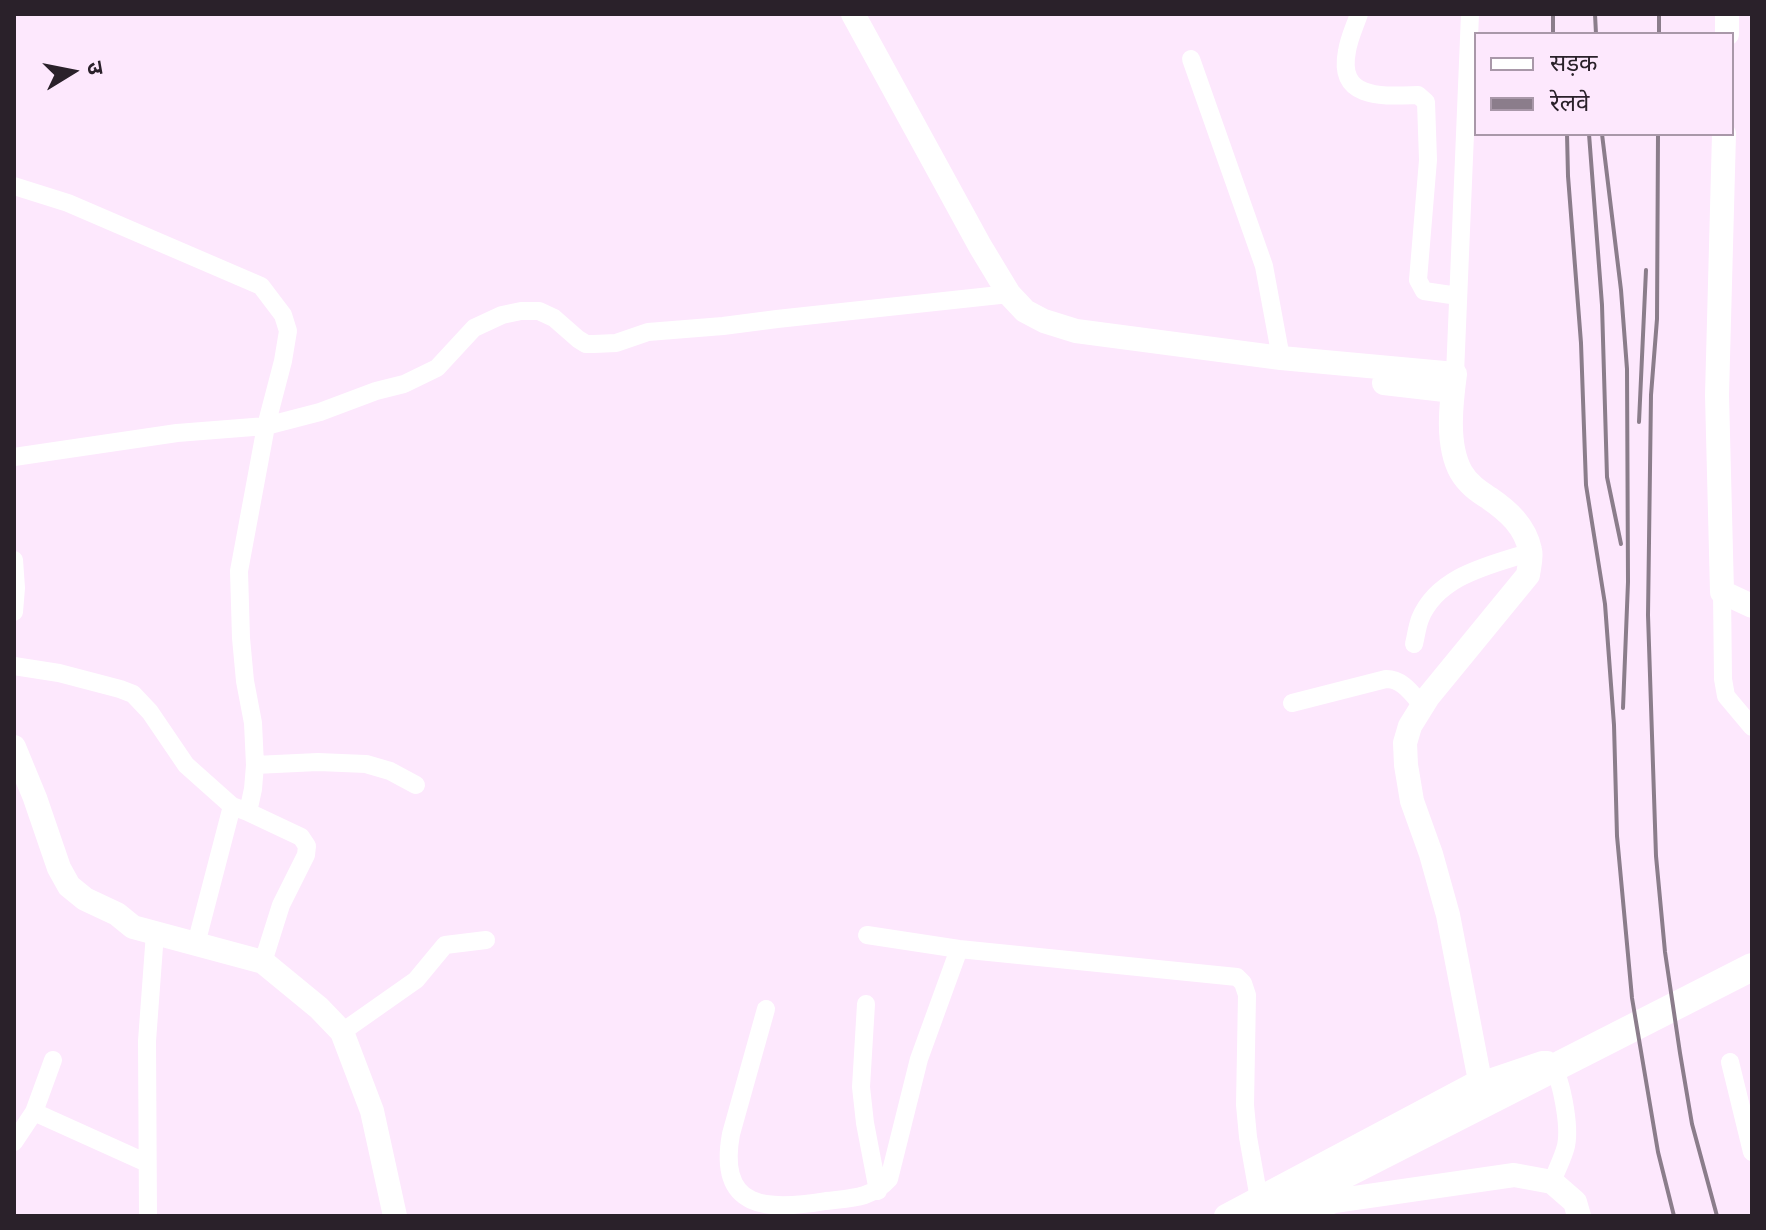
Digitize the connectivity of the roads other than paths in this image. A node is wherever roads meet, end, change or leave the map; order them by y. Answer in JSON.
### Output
{"nodes":[{"id":1,"x":839,"y":14,"type":"edge"},
{"id":2,"x":853,"y":14,"type":"edge"},
{"id":3,"x":1359,"y":14,"type":"edge"},
{"id":4,"x":1470,"y":14,"type":"edge"},
{"id":5,"x":1191,"y":59,"type":"dead end"},
{"id":6,"x":1724,"y":136,"type":"edge"},
{"id":7,"x":14,"y":186,"type":"edge"},
{"id":8,"x":1002,"y":295,"type":"junction"},
{"id":9,"x":1458,"y":296,"type":"junction"},
{"id":10,"x":1281,"y":358,"type":"junction"},
{"id":11,"x":1454,"y":382,"type":"junction"},
{"id":12,"x":266,"y":426,"type":"junction"},
{"id":13,"x":14,"y":457,"type":"edge"},
{"id":14,"x":1531,"y":552,"type":"junction"},
{"id":15,"x":14,"y":560,"type":"edge"},
{"id":16,"x":1722,"y":592,"type":"junction"},
{"id":17,"x":1752,"y":606,"type":"edge"},
{"id":18,"x":14,"y":612,"type":"edge"},
{"id":19,"x":1414,"y":644,"type":"dead end"},
{"id":20,"x":14,"y":666,"type":"edge"},
{"id":21,"x":1292,"y":703,"type":"dead end"},
{"id":22,"x":1423,"y":706,"type":"junction"},
{"id":23,"x":1752,"y":727,"type":"edge"},
{"id":24,"x":14,"y":747,"type":"edge"},
{"id":25,"x":255,"y":765,"type":"junction"},
{"id":26,"x":416,"y":785,"type":"dead end"},
{"id":27,"x":14,"y":788,"type":"edge"},
{"id":28,"x":240,"y":809,"type":"junction"},
{"id":29,"x":144,"y":930,"type":"junction"},
{"id":30,"x":867,"y":935,"type":"dead end"},
{"id":31,"x":486,"y":940,"type":"dead end"},
{"id":32,"x":196,"y":944,"type":"junction"},
{"id":33,"x":959,"y":949,"type":"junction"},
{"id":34,"x":263,"y":962,"type":"junction"},
{"id":35,"x":1752,"y":967,"type":"edge"},
{"id":36,"x":866,"y":1004,"type":"dead end"},
{"id":37,"x":766,"y":1009,"type":"dead end"},
{"id":38,"x":342,"y":1032,"type":"junction"},
{"id":39,"x":53,"y":1060,"type":"dead end"},
{"id":40,"x":1730,"y":1062,"type":"dead end"},
{"id":41,"x":1480,"y":1081,"type":"junction"},
{"id":42,"x":34,"y":1112,"type":"junction"},
{"id":43,"x":14,"y":1142,"type":"edge"},
{"id":44,"x":1752,"y":1152,"type":"edge"},
{"id":45,"x":147,"y":1163,"type":"junction"},
{"id":46,"x":1552,"y":1182,"type":"junction"},
{"id":47,"x":878,"y":1191,"type":"junction"},
{"id":48,"x":1261,"y":1207,"type":"edge"},
{"id":49,"x":1334,"y":1209,"type":"edge"},
{"id":50,"x":148,"y":1216,"type":"edge"},
{"id":51,"x":395,"y":1216,"type":"edge"},
{"id":52,"x":1226,"y":1216,"type":"edge"},
{"id":53,"x":1298,"y":1216,"type":"edge"},
{"id":54,"x":1579,"y":1216,"type":"edge"}],
"edges":[{"from":1,"to":8,"type":"street"},
{"from":2,"to":8,"type":"street"},
{"from":3,"to":9,"type":"street"},
{"from":4,"to":9,"type":"street"},
{"from":5,"to":10,"type":"street"},
{"from":6,"to":16,"type":"street"},
{"from":7,"to":12,"type":"street"},
{"from":8,"to":10,"type":"street"},
{"from":8,"to":11,"type":"street"},
{"from":8,"to":12,"type":"street"},
{"from":9,"to":11,"type":"street"},
{"from":10,"to":11,"type":"street"},
{"from":11,"to":14,"type":"street"},
{"from":12,"to":13,"type":"street"},
{"from":12,"to":25,"type":"street"},
{"from":14,"to":19,"type":"street"},
{"from":14,"to":22,"type":"street"},
{"from":15,"to":18,"type":"street"},
{"from":16,"to":17,"type":"street"},
{"from":16,"to":23,"type":"street"},
{"from":20,"to":28,"type":"street"},
{"from":21,"to":22,"type":"street"},
{"from":22,"to":41,"type":"street"},
{"from":24,"to":29,"type":"street"},
{"from":25,"to":26,"type":"street"},
{"from":25,"to":28,"type":"street"},
{"from":27,"to":29,"type":"street"},
{"from":28,"to":32,"type":"street"},
{"from":28,"to":34,"type":"street"},
{"from":29,"to":32,"type":"street"},
{"from":29,"to":45,"type":"street"},
{"from":30,"to":33,"type":"street"},
{"from":31,"to":38,"type":"street"},
{"from":32,"to":34,"type":"street"},
{"from":33,"to":47,"type":"street"},
{"from":33,"to":48,"type":"street"},
{"from":34,"to":38,"type":"street"},
{"from":35,"to":48,"type":"main road"},
{"from":36,"to":47,"type":"street"},
{"from":37,"to":47,"type":"street"},
{"from":38,"to":51,"type":"street"},
{"from":39,"to":42,"type":"street"},
{"from":40,"to":44,"type":"street"},
{"from":41,"to":46,"type":"street"},
{"from":41,"to":48,"type":"street"},
{"from":42,"to":43,"type":"street"},
{"from":42,"to":45,"type":"street"},
{"from":45,"to":50,"type":"street"},
{"from":46,"to":49,"type":"street"},
{"from":46,"to":54,"type":"street"},
{"from":48,"to":52,"type":"street"},
{"from":49,"to":53,"type":"street"}]}
